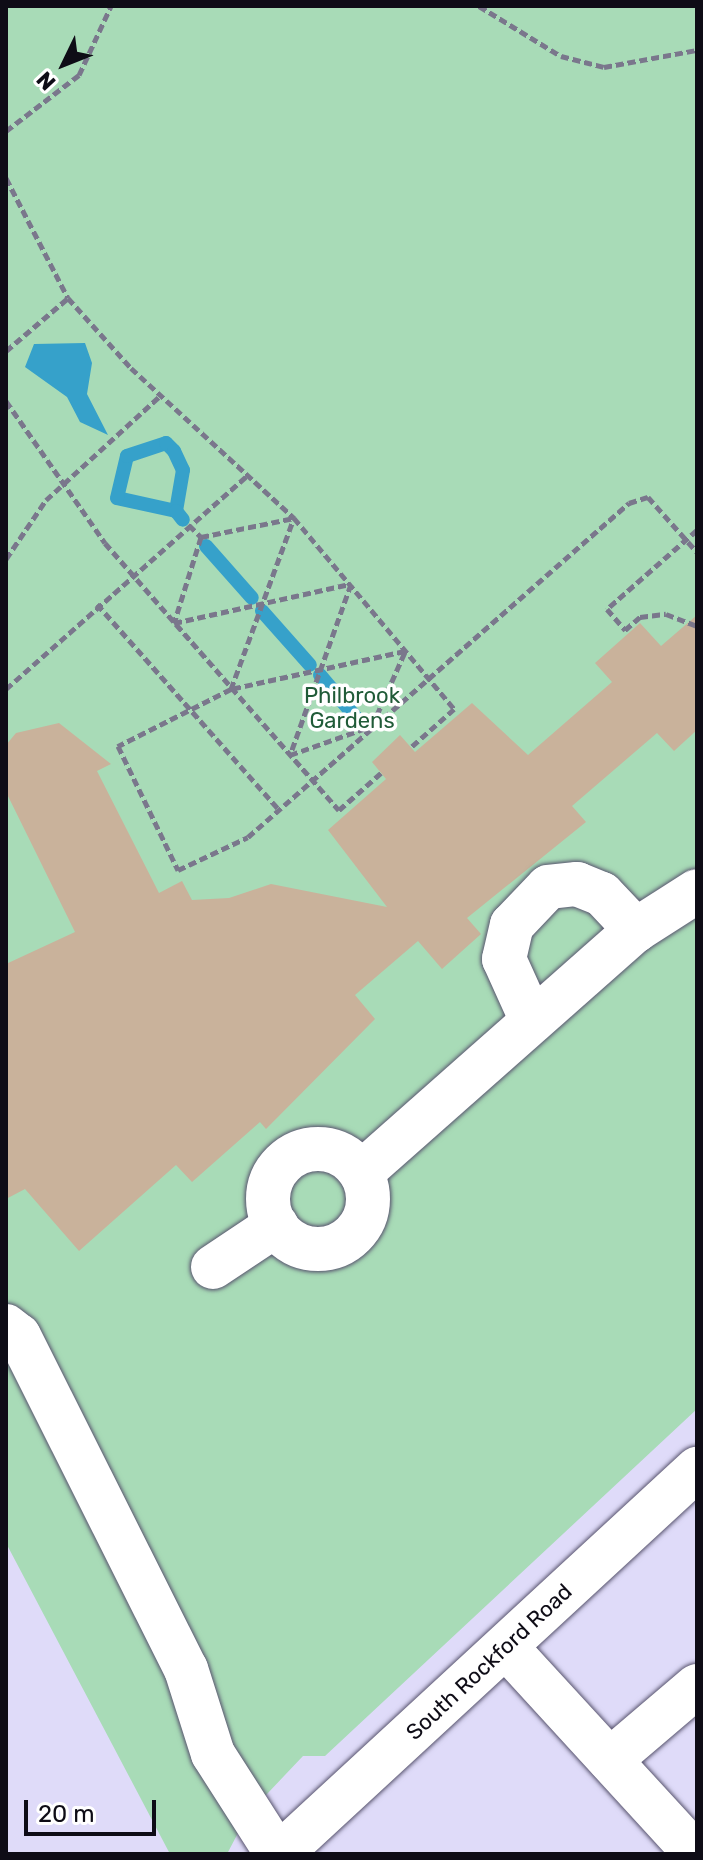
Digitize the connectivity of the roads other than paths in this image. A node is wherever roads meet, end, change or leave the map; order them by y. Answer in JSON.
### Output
{"nodes":[{"id":1,"x":697,"y":891,"type":"edge"},
{"id":2,"x":636,"y":930,"type":"junction"},
{"id":3,"x":532,"y":1021,"type":"junction"},
{"id":4,"x":361,"y":1173,"type":"junction"},
{"id":5,"x":276,"y":1225,"type":"junction"},
{"id":6,"x":213,"y":1267,"type":"dead end"},
{"id":7,"x":6,"y":1326,"type":"edge"},
{"id":8,"x":697,"y":1469,"type":"edge"},
{"id":9,"x":506,"y":1647,"type":"junction"},
{"id":10,"x":697,"y":1686,"type":"edge"},
{"id":11,"x":610,"y":1760,"type":"junction"},
{"id":12,"x":278,"y":1854,"type":"edge"},
{"id":13,"x":696,"y":1854,"type":"edge"}],
"edges":[{"from":1,"to":2,"type":"street"},
{"from":2,"to":3,"type":"street"},
{"from":2,"to":3,"type":"street"},
{"from":3,"to":4,"type":"street"},
{"from":4,"to":5,"type":"street"},
{"from":4,"to":5,"type":"street"},
{"from":5,"to":6,"type":"street"},
{"from":7,"to":12,"type":"street"},
{"from":8,"to":9,"type":"street","name":"South Rockford Road"},
{"from":9,"to":11,"type":"street"},
{"from":9,"to":12,"type":"street","name":"South Rockford Road"},
{"from":10,"to":11,"type":"street"},
{"from":11,"to":13,"type":"street"}]}
